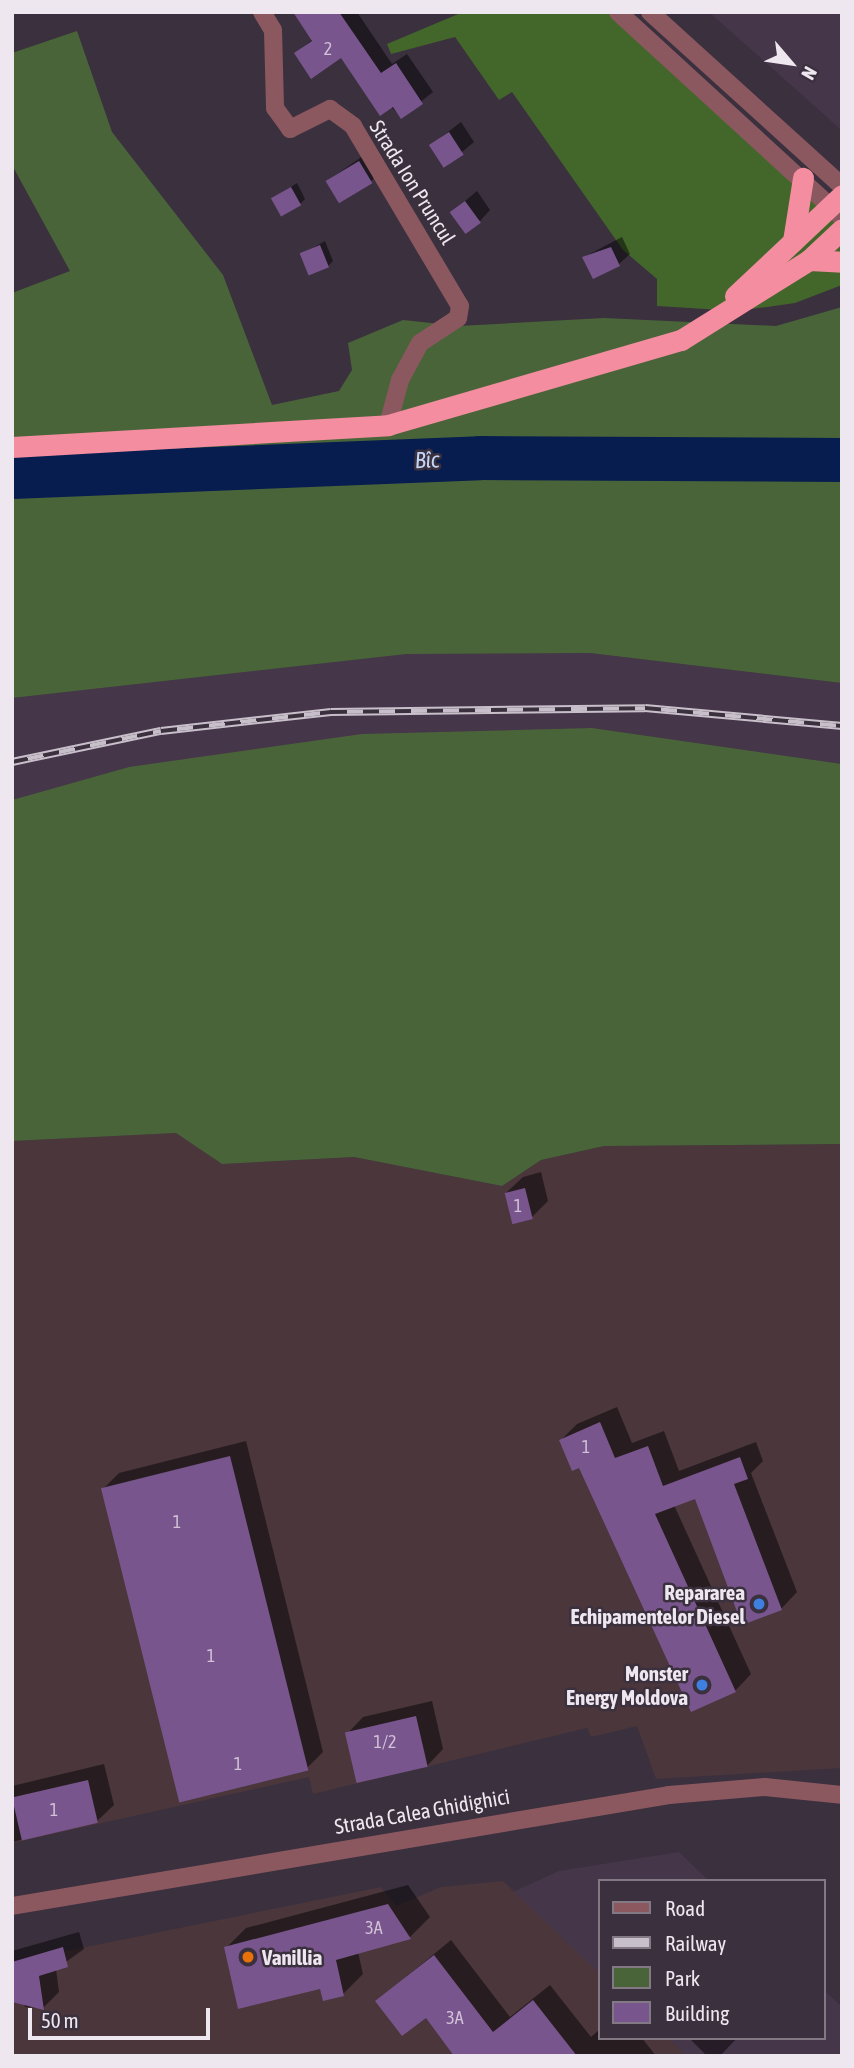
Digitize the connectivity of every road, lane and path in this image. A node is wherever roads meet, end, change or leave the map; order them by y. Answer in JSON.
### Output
{"nodes":[{"id":1,"x":262,"y":12,"type":"edge"},
{"id":2,"x":618,"y":12,"type":"edge"},
{"id":3,"x":650,"y":12,"type":"edge"},
{"id":4,"x":803,"y":178,"type":"junction"},
{"id":5,"x":842,"y":186,"type":"edge"},
{"id":6,"x":838,"y":206,"type":"edge"},
{"id":7,"x":842,"y":229,"type":"edge"},
{"id":8,"x":793,"y":242,"type":"junction"},
{"id":9,"x":809,"y":260,"type":"junction"},
{"id":10,"x":842,"y":262,"type":"edge"},
{"id":11,"x":695,"y":333,"type":"junction"},
{"id":12,"x":388,"y":425,"type":"junction"},
{"id":13,"x":12,"y":447,"type":"edge"},
{"id":14,"x":842,"y":1795,"type":"edge"},
{"id":15,"x":12,"y":1906,"type":"edge"}],
"edges":[{"from":1,"to":12,"type":"street","name":"Strada Ion Pruncul"},
{"from":2,"to":4,"type":"street"},
{"from":3,"to":5,"type":"street"},
{"from":4,"to":6,"type":"street"},
{"from":4,"to":8,"type":"highway"},
{"from":6,"to":8,"type":"highway"},
{"from":7,"to":9,"type":"highway"},
{"from":8,"to":11,"type":"highway"},
{"from":9,"to":10,"type":"highway"},
{"from":9,"to":11,"type":"highway"},
{"from":11,"to":12,"type":"highway"},
{"from":12,"to":13,"type":"highway"},
{"from":14,"to":15,"type":"street","name":"Strada Calea Ghidighici"}]}
